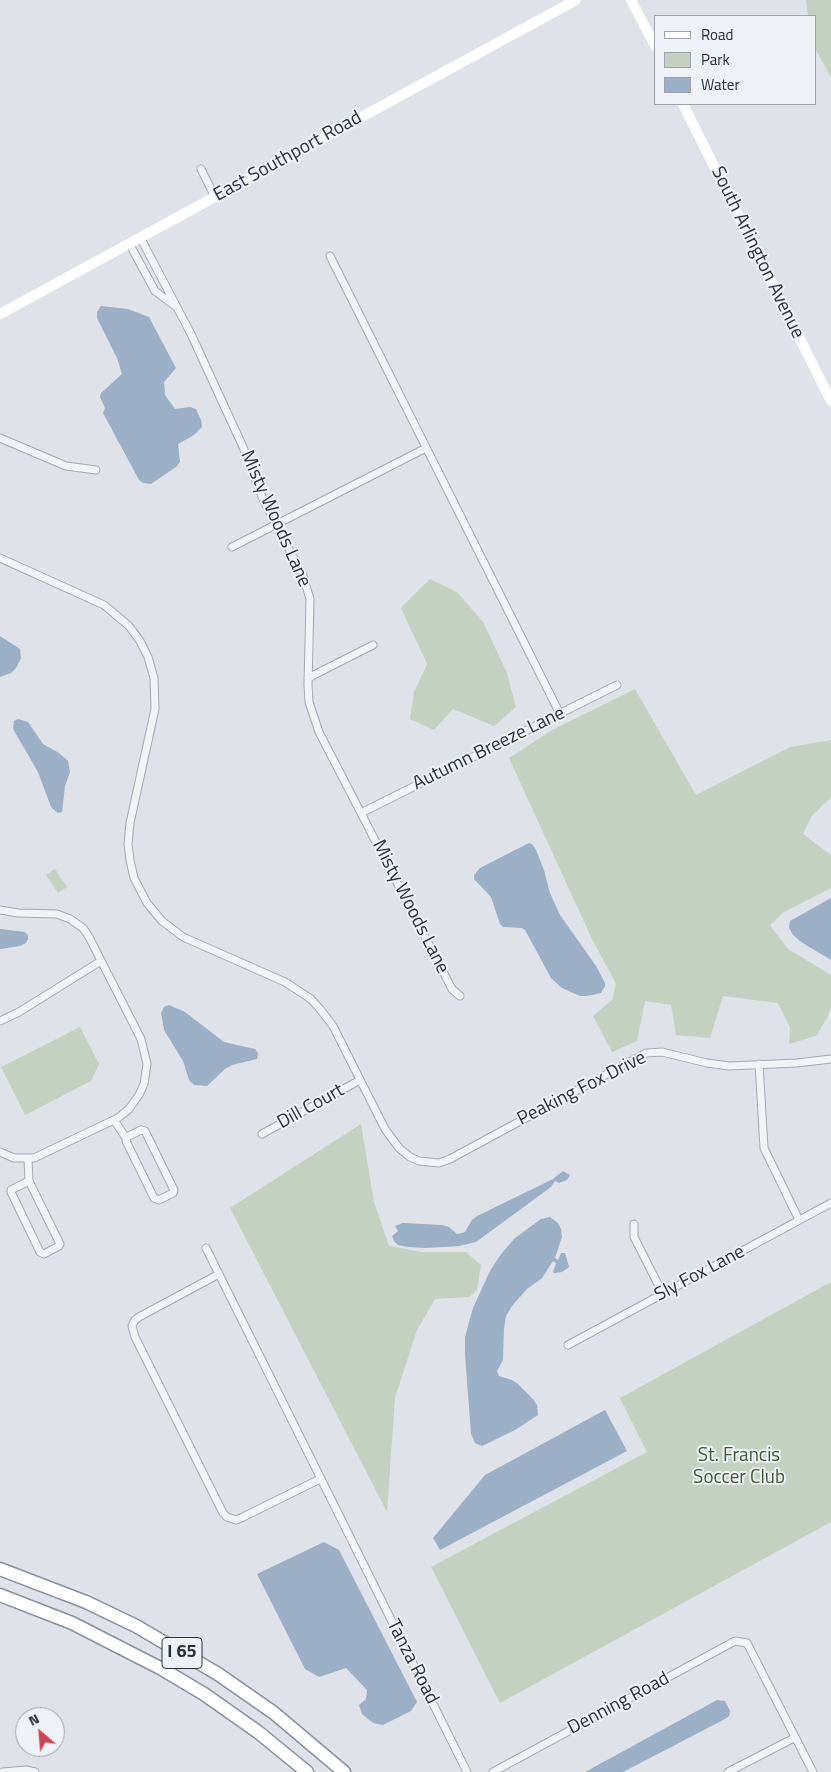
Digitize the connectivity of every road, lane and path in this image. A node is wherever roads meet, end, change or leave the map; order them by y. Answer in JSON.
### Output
{"nodes":[{"id":1,"x":576,"y":0,"type":"edge"},
{"id":2,"x":631,"y":0,"type":"edge"},
{"id":3,"x":654,"y":44,"type":"edge"},
{"id":4,"x":683,"y":105,"type":"edge"},
{"id":5,"x":201,"y":169,"type":"dead end"},
{"id":6,"x":215,"y":196,"type":"junction"},
{"id":7,"x":140,"y":237,"type":"junction"},
{"id":8,"x":129,"y":243,"type":"junction"},
{"id":9,"x":330,"y":256,"type":"dead end"},
{"id":10,"x":177,"y":308,"type":"junction"},
{"id":11,"x":0,"y":314,"type":"edge"},
{"id":12,"x":831,"y":402,"type":"edge"},
{"id":13,"x":0,"y":438,"type":"edge"},
{"id":14,"x":426,"y":448,"type":"junction"},
{"id":15,"x":96,"y":470,"type":"dead end"},
{"id":16,"x":277,"y":524,"type":"junction"},
{"id":17,"x":232,"y":547,"type":"dead end"},
{"id":18,"x":0,"y":558,"type":"edge"},
{"id":19,"x":373,"y":645,"type":"dead end"},
{"id":20,"x":308,"y":678,"type":"junction"},
{"id":21,"x":617,"y":685,"type":"dead end"},
{"id":22,"x":560,"y":714,"type":"junction"},
{"id":23,"x":361,"y":813,"type":"junction"},
{"id":24,"x":0,"y":910,"type":"edge"},
{"id":25,"x":101,"y":961,"type":"junction"},
{"id":26,"x":460,"y":996,"type":"dead end"},
{"id":27,"x":0,"y":1021,"type":"edge"},
{"id":28,"x":831,"y":1059,"type":"edge"},
{"id":29,"x":759,"y":1064,"type":"junction"},
{"id":30,"x":360,"y":1080,"type":"junction"},
{"id":31,"x":114,"y":1120,"type":"junction"},
{"id":32,"x":262,"y":1134,"type":"dead end"},
{"id":33,"x":126,"y":1138,"type":"junction"},
{"id":34,"x":2,"y":1153,"type":"edge"},
{"id":35,"x":28,"y":1159,"type":"junction"},
{"id":36,"x":29,"y":1181,"type":"junction"},
{"id":37,"x":831,"y":1203,"type":"edge"},
{"id":38,"x":800,"y":1220,"type":"junction"},
{"id":39,"x":634,"y":1224,"type":"dead end"},
{"id":40,"x":206,"y":1248,"type":"dead end"},
{"id":41,"x":219,"y":1274,"type":"junction"},
{"id":42,"x":663,"y":1294,"type":"junction"},
{"id":43,"x":568,"y":1345,"type":"dead end"},
{"id":44,"x":320,"y":1479,"type":"junction"},
{"id":45,"x":0,"y":1569,"type":"edge"},
{"id":46,"x":0,"y":1595,"type":"edge"},
{"id":47,"x":794,"y":1738,"type":"junction"},
{"id":48,"x":3,"y":1772,"type":"edge"},
{"id":49,"x":35,"y":1772,"type":"edge"},
{"id":50,"x":307,"y":1772,"type":"edge"},
{"id":51,"x":344,"y":1772,"type":"edge"},
{"id":52,"x":467,"y":1772,"type":"edge"},
{"id":53,"x":493,"y":1772,"type":"edge"},
{"id":54,"x":728,"y":1772,"type":"edge"},
{"id":55,"x":813,"y":1772,"type":"edge"}],
"edges":[{"from":1,"to":6,"type":"main road","name":"East Southport Road"},
{"from":2,"to":3,"type":"main road"},
{"from":4,"to":12,"type":"main road","name":"South Arlington Avenue"},
{"from":5,"to":6,"type":"street"},
{"from":6,"to":7,"type":"main road","name":"East Southport Road"},
{"from":7,"to":8,"type":"main road","name":"East Southport Road"},
{"from":7,"to":10,"type":"street","name":"Misty Woods Lane"},
{"from":8,"to":10,"type":"street"},
{"from":8,"to":11,"type":"main road","name":"East Southport Road"},
{"from":9,"to":14,"type":"street"},
{"from":10,"to":16,"type":"street","name":"Misty Woods Lane"},
{"from":13,"to":15,"type":"street"},
{"from":14,"to":16,"type":"street"},
{"from":14,"to":22,"type":"street"},
{"from":16,"to":17,"type":"street"},
{"from":16,"to":20,"type":"street","name":"Misty Woods Lane"},
{"from":18,"to":30,"type":"street","name":"Peaking Fox Drive"},
{"from":19,"to":20,"type":"street"},
{"from":20,"to":23,"type":"street","name":"Misty Woods Lane"},
{"from":21,"to":22,"type":"street","name":"Autumn Breeze Lane"},
{"from":22,"to":23,"type":"street","name":"Autumn Breeze Lane"},
{"from":23,"to":26,"type":"street","name":"Misty Woods Lane"},
{"from":24,"to":25,"type":"street"},
{"from":25,"to":27,"type":"street"},
{"from":25,"to":31,"type":"street"},
{"from":28,"to":29,"type":"street","name":"Peaking Fox Drive"},
{"from":29,"to":30,"type":"street","name":"Peaking Fox Drive"},
{"from":29,"to":38,"type":"street"},
{"from":30,"to":32,"type":"street","name":"Dill Court"},
{"from":31,"to":33,"type":"street"},
{"from":31,"to":35,"type":"street"},
{"from":33,"to":33,"type":"street"},
{"from":34,"to":35,"type":"street"},
{"from":35,"to":36,"type":"street"},
{"from":36,"to":36,"type":"street"},
{"from":37,"to":38,"type":"street","name":"Sly Fox Lane"},
{"from":38,"to":42,"type":"street","name":"Sly Fox Lane"},
{"from":39,"to":42,"type":"street"},
{"from":40,"to":41,"type":"street","name":"Tanza Road"},
{"from":41,"to":44,"type":"street","name":"Tanza Road"},
{"from":41,"to":44,"type":"street"},
{"from":42,"to":43,"type":"street","name":"Sly Fox Lane"},
{"from":44,"to":52,"type":"street","name":"Tanza Road"},
{"from":45,"to":51,"type":"highway","number":"I 65"},
{"from":46,"to":50,"type":"highway","number":"I 65"},
{"from":47,"to":53,"type":"street","name":"Denning Road"},
{"from":47,"to":54,"type":"street"},
{"from":47,"to":55,"type":"street"},
{"from":48,"to":49,"type":"street"}]}
